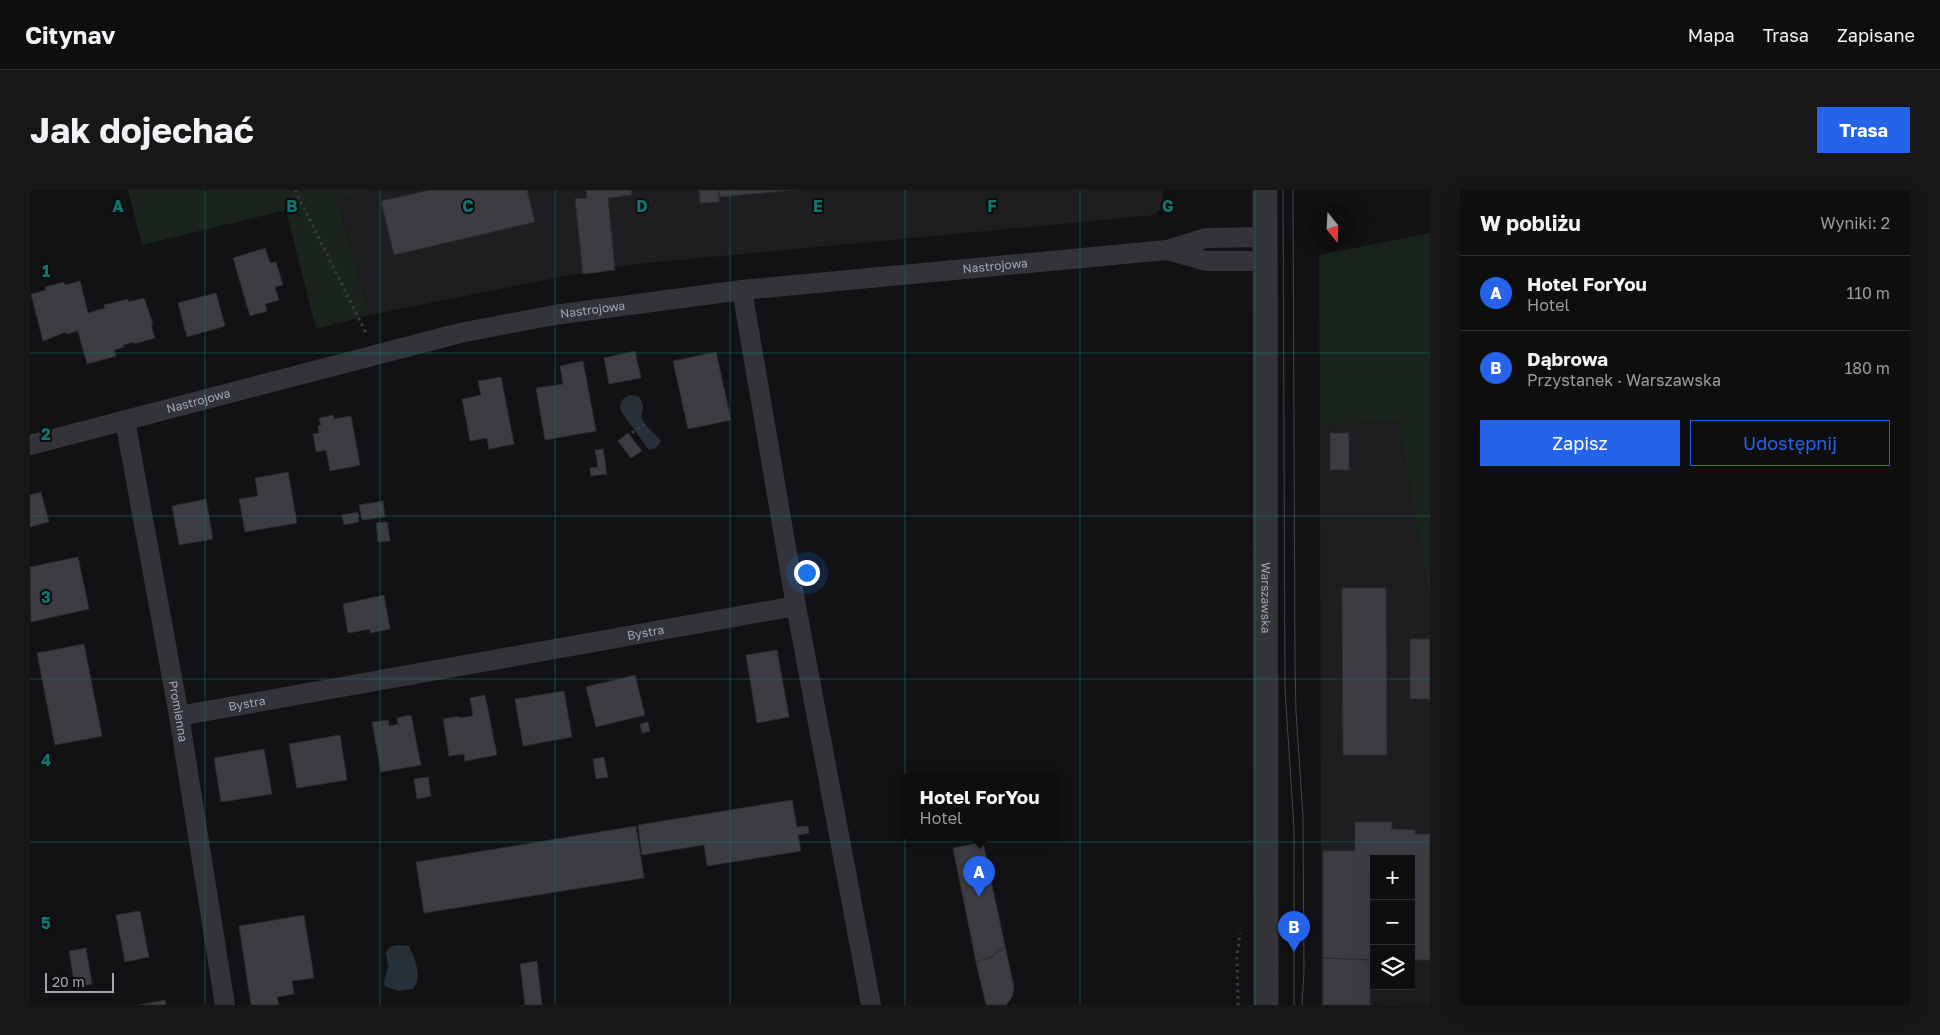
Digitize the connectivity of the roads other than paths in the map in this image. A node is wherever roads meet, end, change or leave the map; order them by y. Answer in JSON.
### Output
{"nodes":[{"id":1,"x":1264,"y":190,"type":"edge"},
{"id":2,"x":1265,"y":249,"type":"junction"},
{"id":3,"x":742,"y":290,"type":"junction"},
{"id":4,"x":124,"y":420,"type":"junction"},
{"id":5,"x":30,"y":445,"type":"edge"},
{"id":6,"x":796,"y":606,"type":"junction"},
{"id":7,"x":179,"y":716,"type":"junction"},
{"id":8,"x":225,"y":1005,"type":"edge"},
{"id":9,"x":871,"y":1005,"type":"edge"},
{"id":10,"x":1266,"y":1005,"type":"edge"}],
"edges":[{"from":1,"to":2,"type":"street","name":"Warszawska"},
{"from":2,"to":3,"type":"street","name":"Nastrojowa"},
{"from":2,"to":10,"type":"street","name":"Warszawska"},
{"from":3,"to":4,"type":"street","name":"Nastrojowa"},
{"from":3,"to":6,"type":"street"},
{"from":4,"to":5,"type":"street","name":"Nastrojowa"},
{"from":4,"to":7,"type":"street","name":"Promienna"},
{"from":6,"to":7,"type":"street","name":"Bystra"},
{"from":6,"to":9,"type":"street"},
{"from":7,"to":8,"type":"street","name":"Promienna"}]}
